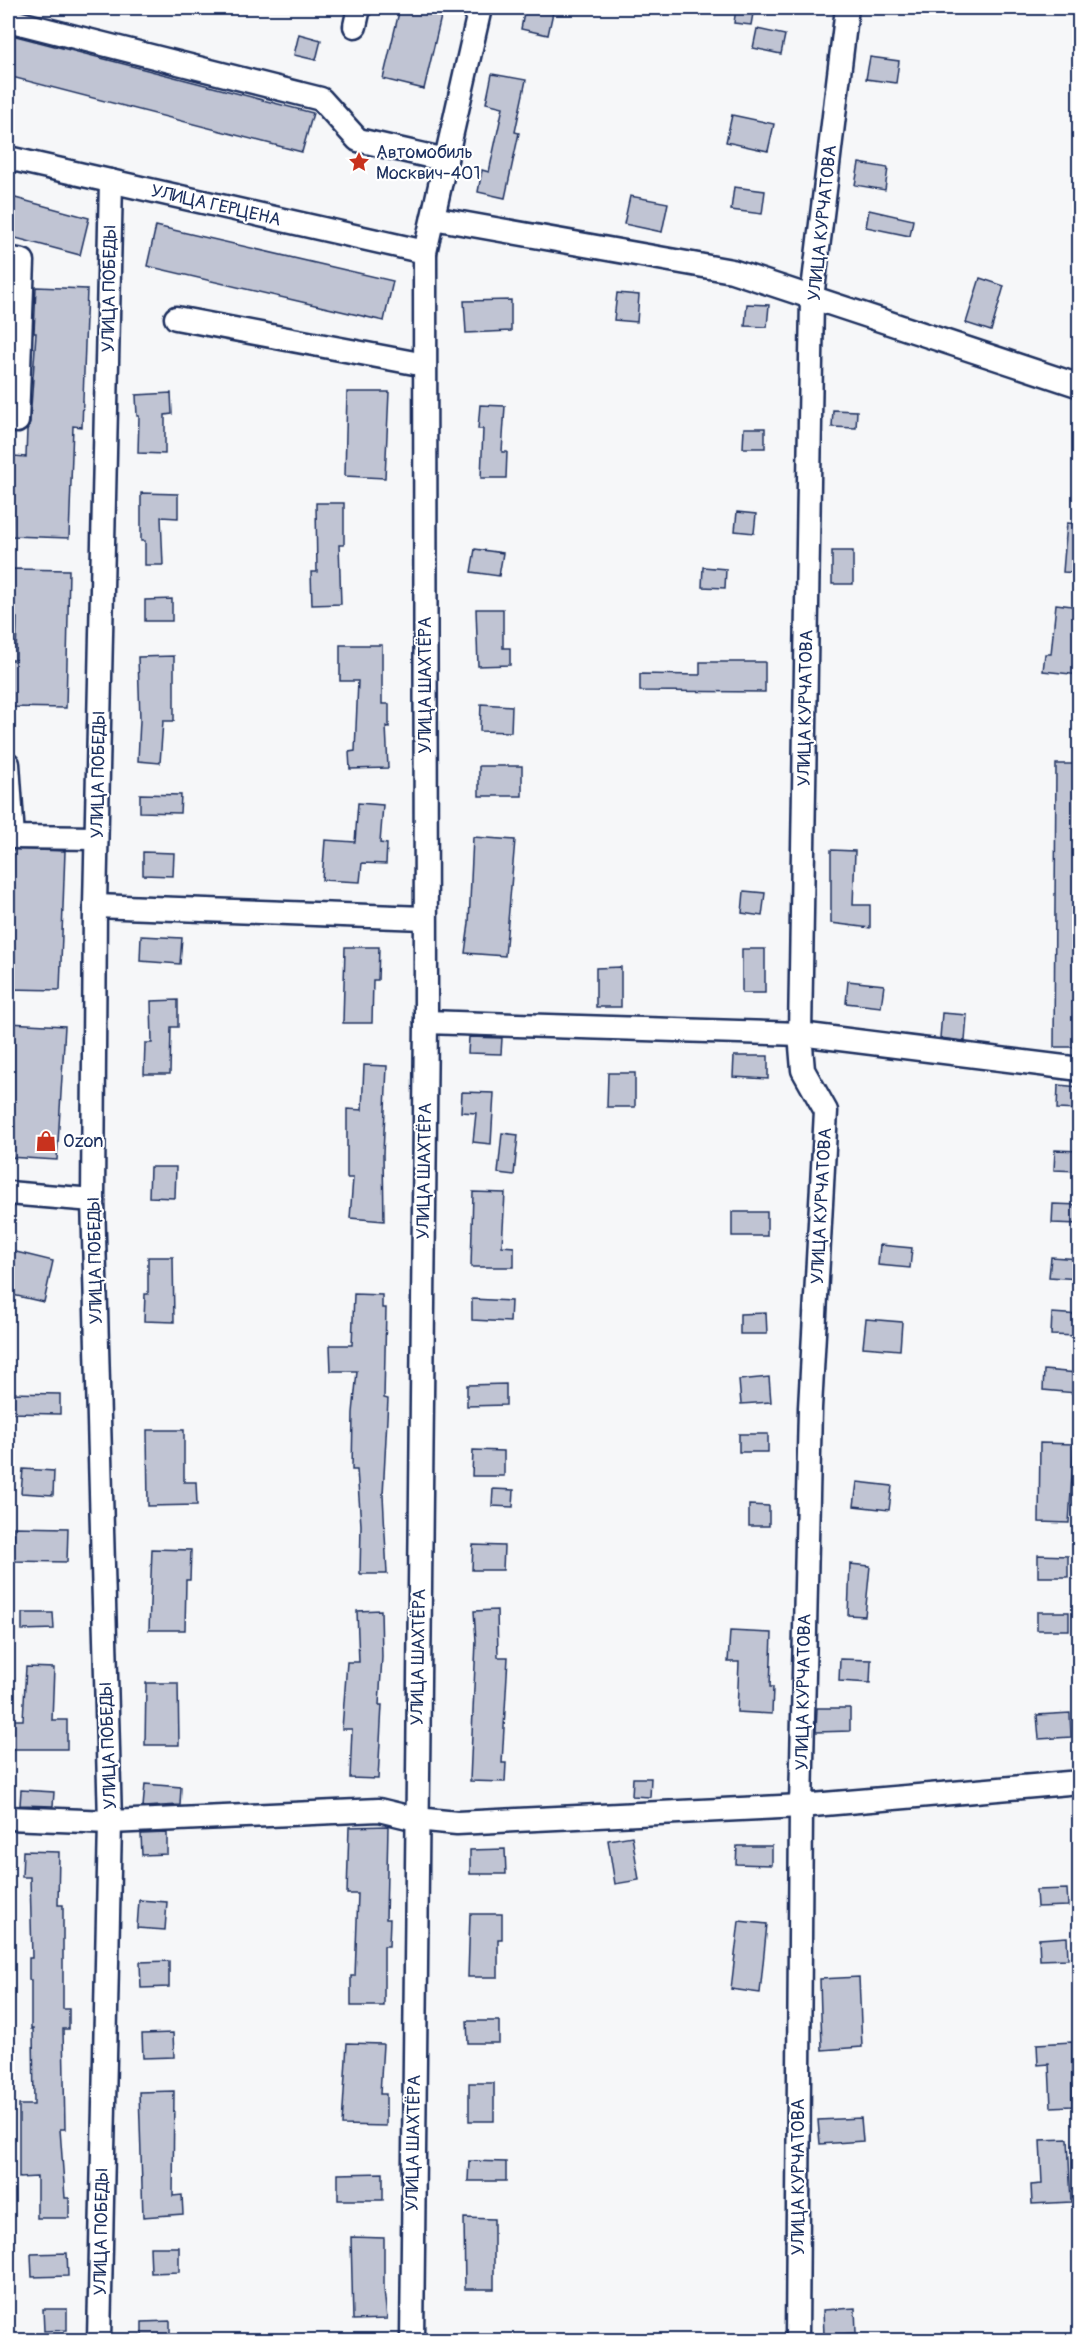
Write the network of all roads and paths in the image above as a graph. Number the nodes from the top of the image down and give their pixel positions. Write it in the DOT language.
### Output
graph roads {
  1 [pos="480,8"];
  2 [pos="847,8"];
  3 [pos="8,20"];
  4 [pos="8,158"];
  5 [pos="446,159"];
  6 [pos="111,181"];
  7 [pos="433,218"];
  8 [pos="425,252"];
  9 [pos="8,258"];
  10 [pos="812,298"];
  11 [pos="176,318"];
  12 [pos="425,365"];
  13 [pos="1080,386"];
  14 [pos="17,421"];
  15 [pos="8,764"];
  16 [pos="96,838"];
  17 [pos="94,906"];
  18 [pos="424,918"];
  19 [pos="426,1022"];
  20 [pos="800,1034"];
  21 [pos="1080,1069"];
  22 [pos="8,1192"];
  23 [pos="93,1200"];
  24 [pos="1080,1782"];
  25 [pos="801,1806"];
  26 [pos="8,1818"];
  27 [pos="416,1819"];
  28 [pos="110,1822"];
  29 [pos="99,2340"];
  30 [pos="412,2340"];
  31 [pos="797,2340"];
  1 -- 5 [label="street, УЛИЦА ШАХТЁРА"];
  2 -- 10 [label="street, УЛИЦА КУРЧАТОВА"];
  3 -- 5 [label="street"];
  4 -- 6 [label="street, УЛИЦА ГЕРЦЕНА"];
  5 -- 7 [label="street, УЛИЦА ШАХТЁРА"];
  6 -- 8 [label="street, УЛИЦА ГЕРЦЕНА"];
  6 -- 16 [label="street, УЛИЦА ПОБЕДЫ"];
  7 -- 8 [label="street, УЛИЦА ШАХТЁРА"];
  7 -- 10 [label="street"];
  8 -- 12 [label="street, УЛИЦА ШАХТЁРА"];
  9 -- 14 [label="street"];
  10 -- 13 [label="street"];
  10 -- 20 [label="street, УЛИЦА КУРЧАТОВА"];
  11 -- 12 [label="street"];
  12 -- 18 [label="street, УЛИЦА ШАХТЁРА"];
  15 -- 16 [label="street"];
  16 -- 17 [label="street, УЛИЦА ПОБЕДЫ"];
  17 -- 18 [label="street"];
  17 -- 23 [label="street, УЛИЦА ПОБЕДЫ"];
  18 -- 19 [label="street, УЛИЦА ШАХТЁРА"];
  19 -- 20 [label="street"];
  19 -- 27 [label="street, УЛИЦА ШАХТЁРА"];
  20 -- 21 [label="street"];
  20 -- 25 [label="street, УЛИЦА КУРЧАТОВА"];
  22 -- 23 [label="street"];
  23 -- 28 [label="street, УЛИЦА ПОБЕДЫ"];
  24 -- 25 [label="street"];
  25 -- 27 [label="street"];
  25 -- 31 [label="street, УЛИЦА КУРЧАТОВА"];
  26 -- 28 [label="street"];
  27 -- 28 [label="street"];
  27 -- 30 [label="street, УЛИЦА ШАХТЁРА"];
  28 -- 29 [label="street, УЛИЦА ПОБЕДЫ"];
}
